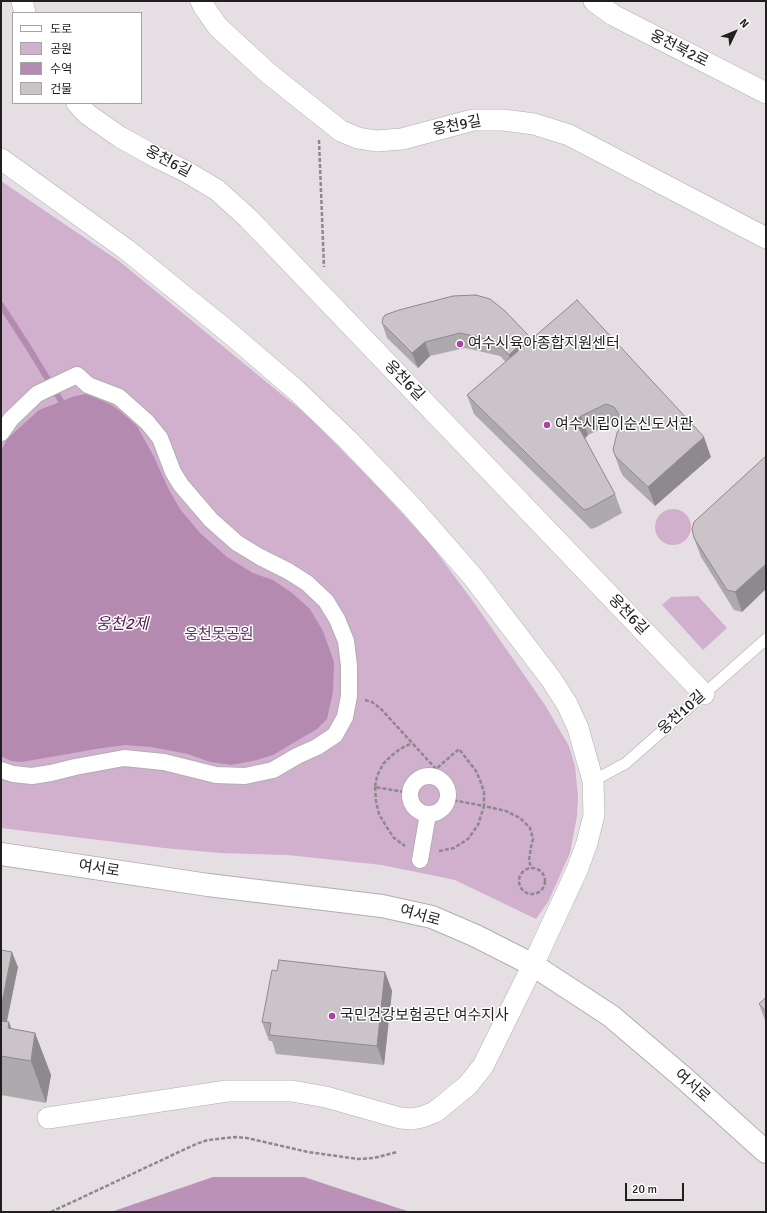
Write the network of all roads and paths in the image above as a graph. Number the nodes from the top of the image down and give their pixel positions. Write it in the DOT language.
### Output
graph roads {
  1 [pos="22,1"];
  2 [pos="201,1"];
  3 [pos="594,1"];
  4 [pos="25,12"];
  5 [pos="766,93"];
  6 [pos="78,104"];
  7 [pos="318,114"];
  8 [pos="1,159"];
  9 [pos="766,238"];
  10 [pos="324,268"];
  11 [pos="1,433"];
  12 [pos="766,639"];
  13 [pos="704,694"];
  14 [pos="348,704"];
  15 [pos="412,743"];
  16 [pos="1,770"];
  17 [pos="435,774"];
  18 [pos="593,781"];
  19 [pos="410,793"];
  20 [pos="428,814"];
  21 [pos="1,854"];
  22 [pos="420,860"];
  23 [pos="531,868"];
  24 [pos="533,965"];
  25 [pos="48,1118"];
  26 [pos="397,1152"];
  27 [pos="766,1152"];
  28 [pos="51,1212"];
  1 -- 4 [label="street"];
  2 -- 7 [label="street, 웅천9길"];
  3 -- 5 [label="street, 웅천북2로"];
  6 -- 13 [label="street, 웅천6길"];
  7 -- 9 [label="street, 웅천9길"];
  7 -- 10 [label="path"];
  8 -- 18 [label="street"];
  11 -- 14 [label="street"];
  12 -- 13 [label="lane, 웅천10길"];
  13 -- 18 [label="lane, 웅천10길"];
  14 -- 15 [label="path"];
  14 -- 16 [label="street"];
  15 -- 17 [label="path"];
  15 -- 19 [label="path"];
  17 -- 19 [label="street"];
  17 -- 20 [label="street"];
  17 -- 23 [label="path"];
  18 -- 24 [label="street"];
  19 -- 20 [label="street"];
  20 -- 22 [label="street"];
  21 -- 24 [label="street, 여서로"];
  23 -- 23 [label="path"];
  24 -- 25 [label="street"];
  24 -- 27 [label="street, 여서로"];
  26 -- 28 [label="path"];
}
